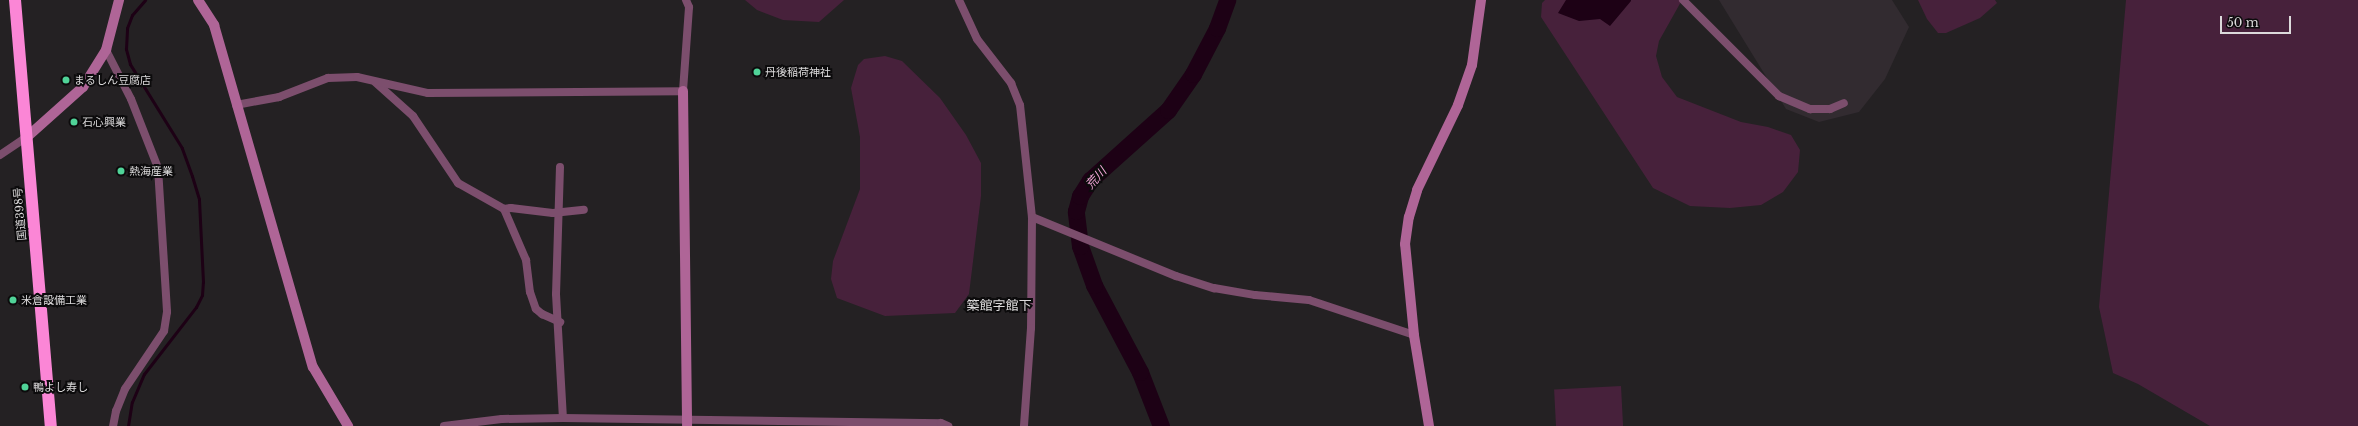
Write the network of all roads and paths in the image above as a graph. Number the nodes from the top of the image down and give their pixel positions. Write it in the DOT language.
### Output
graph roads {
  1 [pos="15,0"];
  2 [pos="119,0"];
  3 [pos="198,0"];
  4 [pos="686,0"];
  5 [pos="959,0"];
  6 [pos="1481,0"];
  7 [pos="1683,0"];
  8 [pos="106,50"];
  9 [pos="375,82"];
  10 [pos="683,91"];
  11 [pos="1844,103"];
  12 [pos="236,105"];
  13 [pos="27,137"];
  14 [pos="0,155"];
  15 [pos="560,167"];
  16 [pos="504,209"];
  17 [pos="584,210"];
  18 [pos="559,212"];
  19 [pos="1032,217"];
  20 [pos="560,322"];
  21 [pos="1414,335"];
  22 [pos="563,418"];
  23 [pos="687,422"];
  24 [pos="51,426"];
  25 [pos="113,426"];
  26 [pos="348,426"];
  27 [pos="444,426"];
  28 [pos="948,426"];
  29 [pos="1024,426"];
  30 [pos="1429,426"];
  1 -- 13 [label="highway, 国道398号"];
  2 -- 8 [label="street"];
  3 -- 12 [label="street"];
  4 -- 10 [label="street"];
  5 -- 19 [label="street"];
  6 -- 21 [label="street"];
  7 -- 11 [label="street"];
  8 -- 13 [label="street"];
  8 -- 25 [label="street"];
  9 -- 10 [label="street"];
  9 -- 12 [label="street"];
  9 -- 16 [label="street"];
  10 -- 23 [label="street"];
  12 -- 26 [label="street"];
  13 -- 14 [label="street"];
  13 -- 24 [label="highway, 国道398号"];
  15 -- 18 [label="street"];
  16 -- 18 [label="street"];
  16 -- 20 [label="street"];
  17 -- 18 [label="street"];
  18 -- 20 [label="street"];
  19 -- 21 [label="street"];
  19 -- 29 [label="street"];
  20 -- 22 [label="street"];
  21 -- 30 [label="street"];
  22 -- 23 [label="street"];
  22 -- 27 [label="street"];
  23 -- 28 [label="street"];
}
